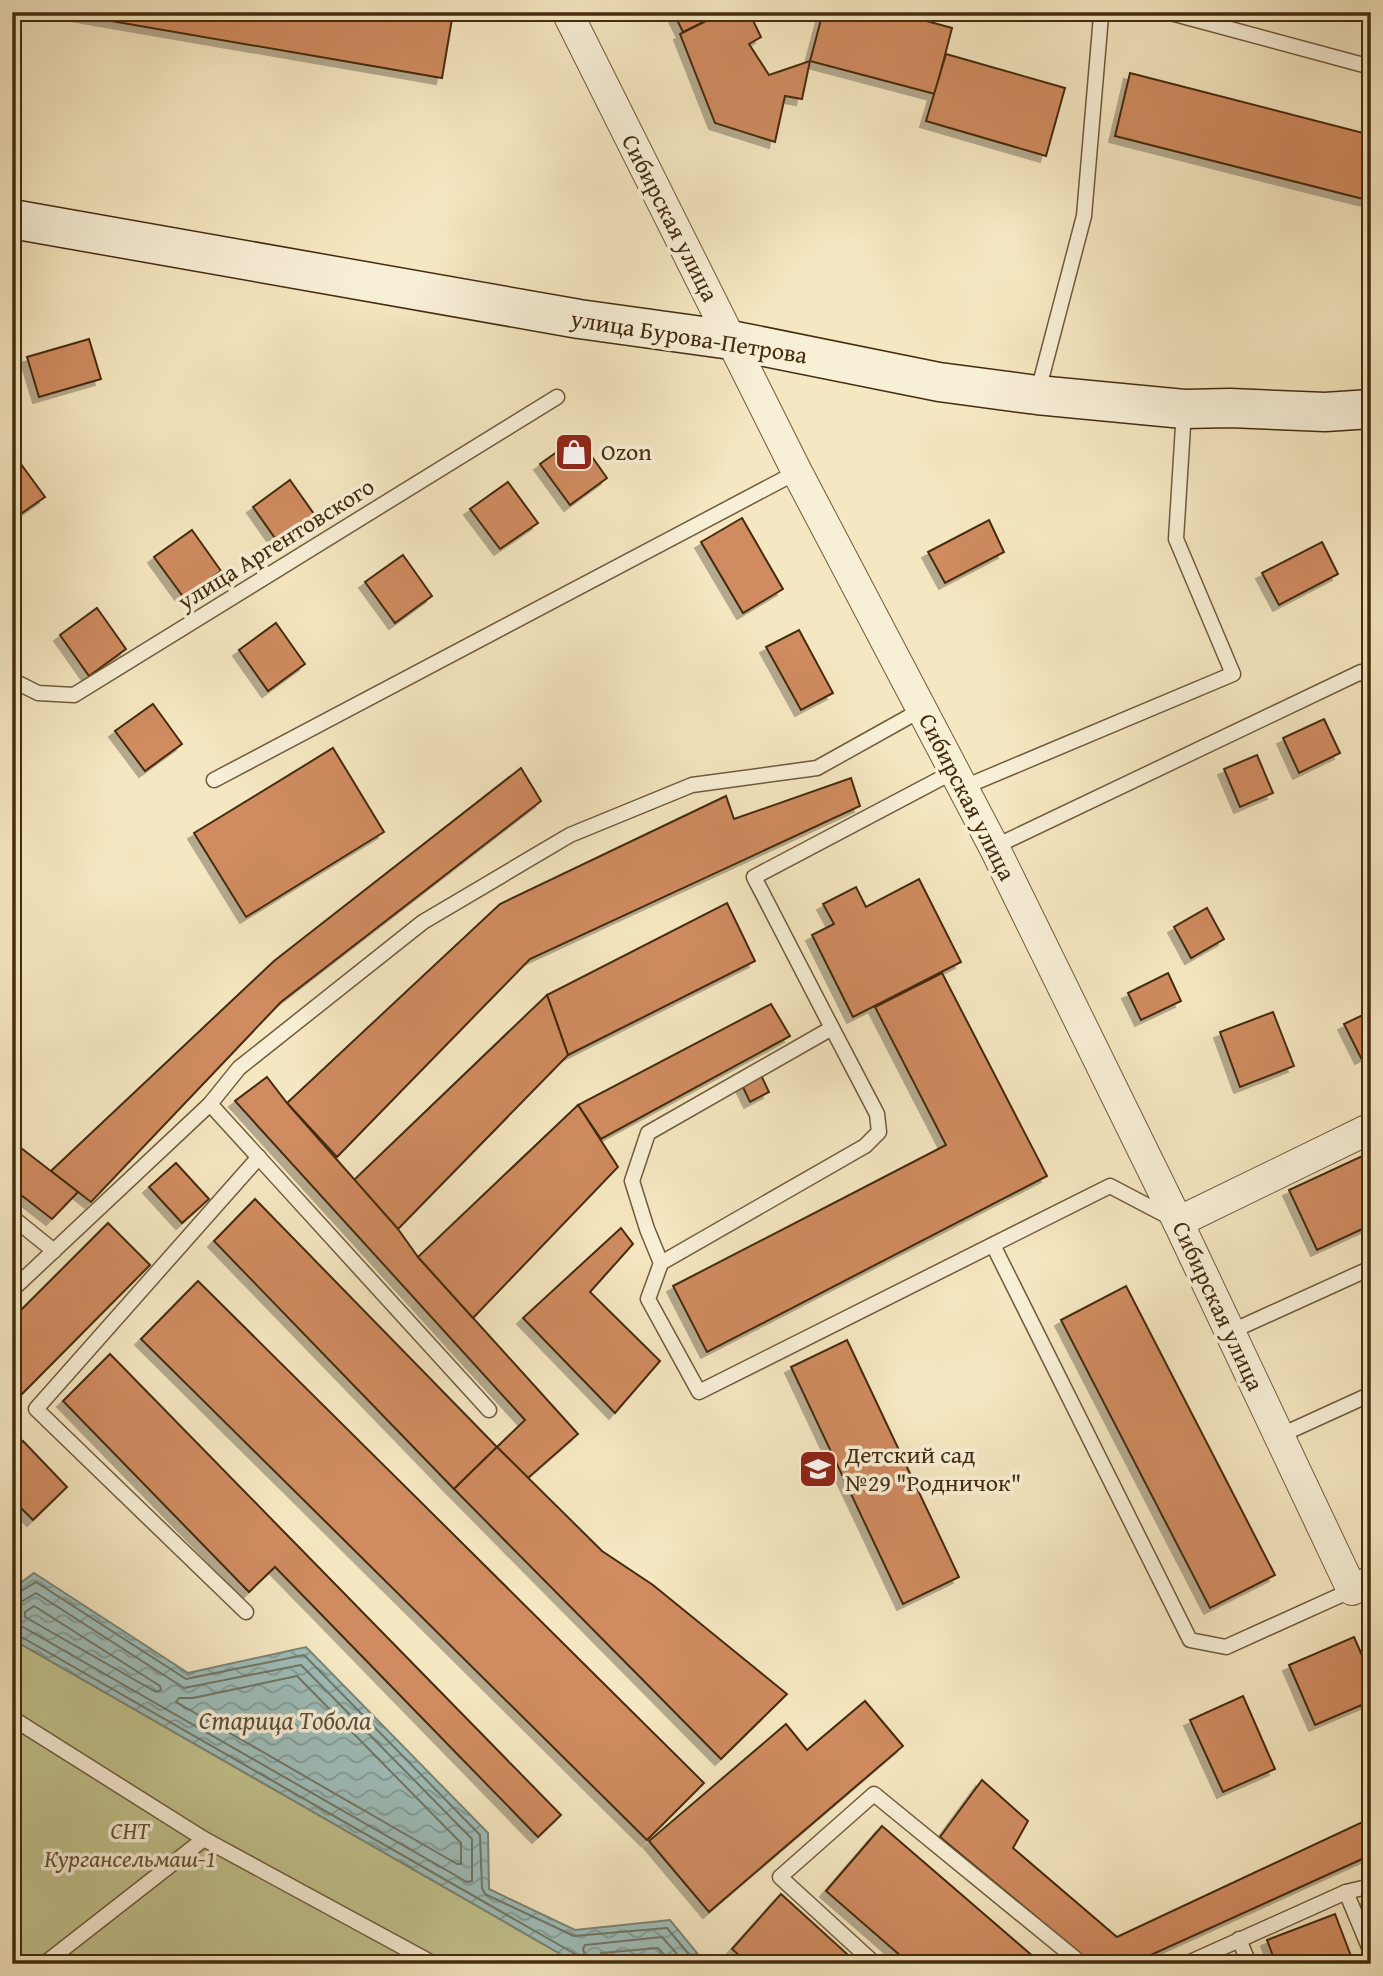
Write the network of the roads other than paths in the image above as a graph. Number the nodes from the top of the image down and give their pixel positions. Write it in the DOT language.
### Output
graph roads {
  1 [pos="567,12"];
  2 [pos="1086,12"];
  3 [pos="1167,12"];
  4 [pos="1102,14"];
  5 [pos="1371,67"];
  6 [pos="12,219"];
  7 [pos="731,340"];
  8 [pos="1037,395"];
  9 [pos="557,397"];
  10 [pos="1184,409"];
  11 [pos="1371,409"];
  12 [pos="797,472"];
  13 [pos="1371,679"];
  14 [pos="12,680"];
  15 [pos="921,710"];
  16 [pos="214,780"];
  17 [pos="958,780"];
  18 [pos="994,847"];
  19 [pos="832,1028"];
  20 [pos="210,1104"];
  21 [pos="1371,1129"];
  22 [pos="259,1157"];
  23 [pos="12,1217"];
  24 [pos="1178,1222"];
  25 [pos="993,1245"];
  26 [pos="54,1251"];
  27 [pos="661,1263"];
  28 [pos="1371,1268"];
  29 [pos="12,1290"];
  30 [pos="1230,1332"];
  31 [pos="1371,1394"];
  32 [pos="488,1409"];
  33 [pos="1279,1436"];
  34 [pos="1361,1585"];
  35 [pos="246,1612"];
  36 [pos="12,1718"];
  37 [pos="204,1839"];
  38 [pos="1371,1886"];
  39 [pos="1346,1892"];
  40 [pos="1239,1939"];
  41 [pos="1371,1952"];
  42 [pos="44,1964"];
  43 [pos="434,1964"];
  44 [pos="875,1964"];
  45 [pos="1082,1964"];
  46 [pos="1186,1964"];
  47 [pos="1249,1964"];
  1 -- 7 [label="street, Сибирская улица"];
  2 -- 4 [label="lane"];
  3 -- 5 [label="lane"];
  4 -- 8 [label="lane"];
  6 -- 7 [label="main road, улица Бурова-Петрова"];
  7 -- 8 [label="main road, улица Бурова-Петрова"];
  7 -- 12 [label="street, Сибирская улица"];
  8 -- 10 [label="main road, улица Бурова-Петрова"];
  9 -- 14 [label="lane, улица Аргентовского"];
  10 -- 11 [label="main road, улица Бурова-Петрова"];
  10 -- 17 [label="lane"];
  12 -- 15 [label="street, Сибирская улица"];
  12 -- 16 [label="lane"];
  13 -- 18 [label="lane"];
  15 -- 17 [label="street, Сибирская улица"];
  15 -- 20 [label="lane"];
  17 -- 18 [label="street, Сибирская улица"];
  17 -- 19 [label="lane"];
  18 -- 24 [label="street, Сибирская улица"];
  19 -- 27 [label="lane"];
  19 -- 27 [label="lane"];
  20 -- 22 [label="lane"];
  20 -- 26 [label="lane"];
  21 -- 24 [label="street"];
  22 -- 32 [label="lane"];
  22 -- 35 [label="lane"];
  23 -- 26 [label="lane"];
  24 -- 25 [label="lane"];
  24 -- 30 [label="street, Сибирская улица"];
  25 -- 27 [label="lane"];
  25 -- 34 [label="lane"];
  26 -- 29 [label="lane"];
  28 -- 30 [label="lane"];
  30 -- 33 [label="street, Сибирская улица"];
  31 -- 33 [label="lane"];
  33 -- 34 [label="street, Сибирская улица"];
  36 -- 37 [label="lane"];
  37 -- 42 [label="lane"];
  37 -- 43 [label="lane"];
  38 -- 39 [label="lane"];
  39 -- 40 [label="lane"];
  39 -- 41 [label="lane"];
  40 -- 46 [label="lane"];
  40 -- 47 [label="lane"];
  44 -- 45 [label="lane"];
}
